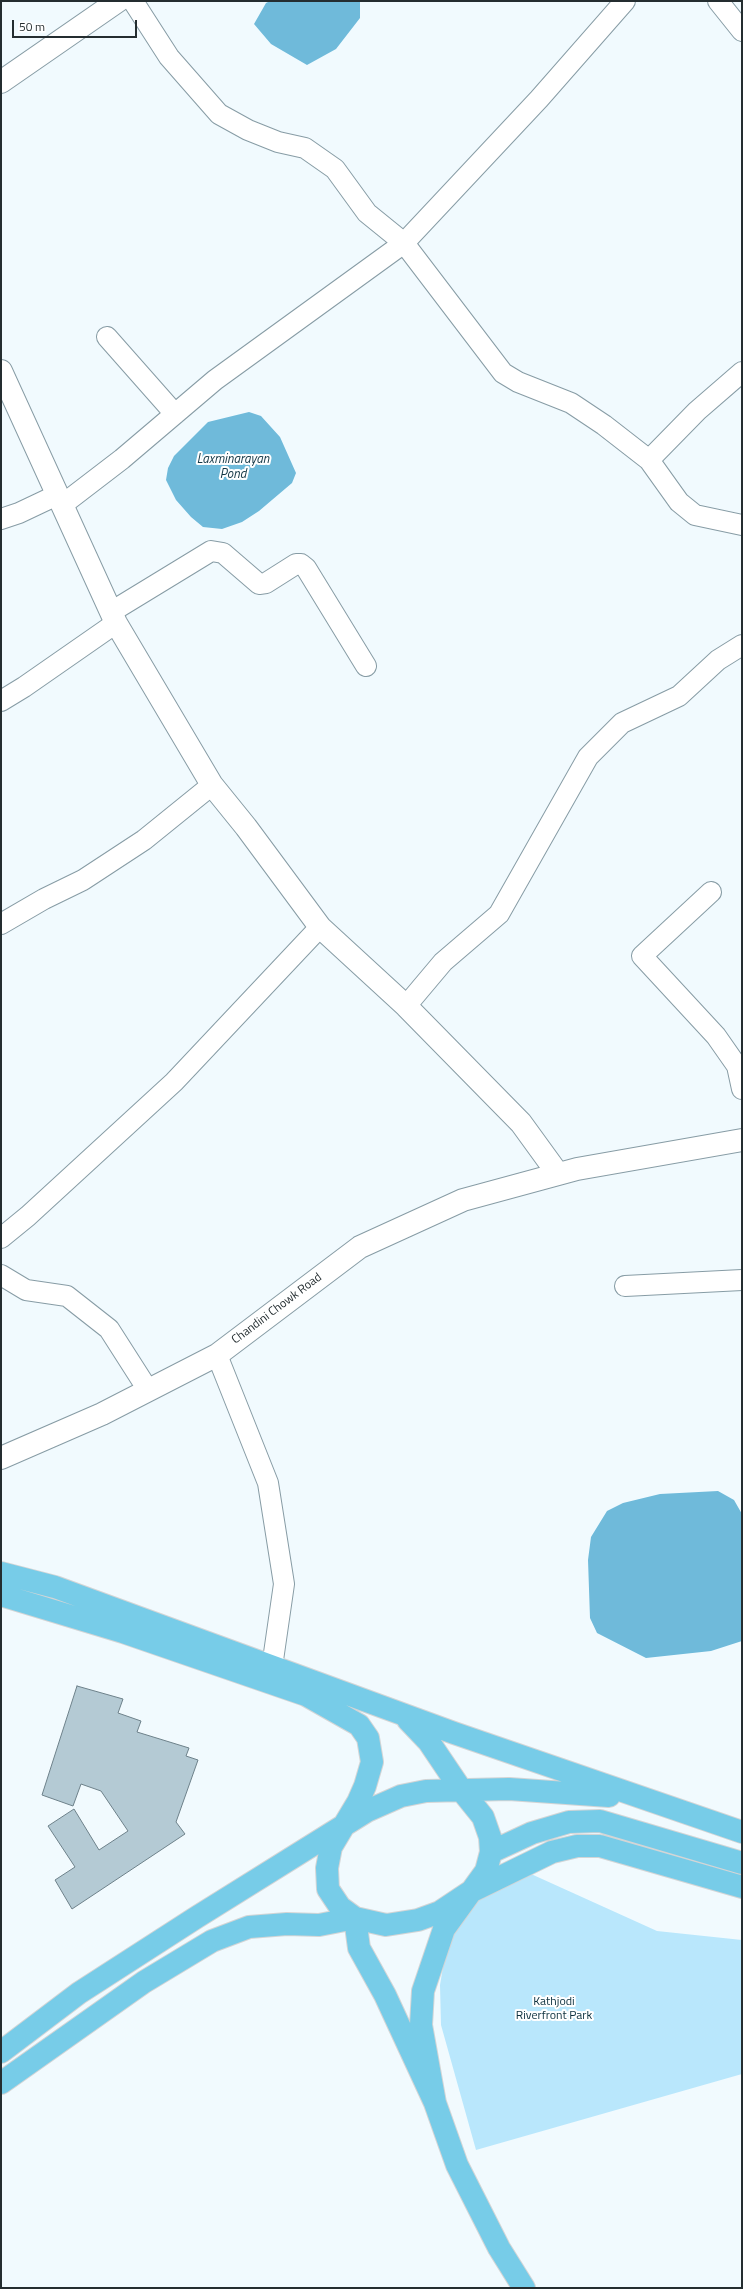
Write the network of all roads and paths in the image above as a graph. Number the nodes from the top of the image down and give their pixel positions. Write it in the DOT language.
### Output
graph roads {
  1 [pos="118,1"];
  2 [pos="132,1"];
  3 [pos="624,1"];
  4 [pos="718,1"];
  5 [pos="741,27"];
  6 [pos="1,82"];
  7 [pos="404,243"];
  8 [pos="107,337"];
  9 [pos="1,371"];
  10 [pos="742,372"];
  11 [pos="174,414"];
  12 [pos="649,460"];
  13 [pos="60,500"];
  14 [pos="1,519"];
  15 [pos="742,525"];
  16 [pos="113,618"];
  17 [pos="742,645"];
  18 [pos="366,666"];
  19 [pos="1,701"];
  20 [pos="212,785"];
  21 [pos="711,892"];
  22 [pos="1,924"];
  23 [pos="320,927"];
  24 [pos="406,1006"];
  25 [pos="742,1089"];
  26 [pos="742,1140"];
  27 [pos="558,1174"];
  28 [pos="1,1238"];
  29 [pos="1,1275"];
  30 [pos="742,1280"];
  31 [pos="625,1286"];
  32 [pos="217,1355"];
  33 [pos="148,1390"];
  34 [pos="1,1458"];
  35 [pos="1,1573"];
  36 [pos="1,1595"];
  37 [pos="272,1667"];
  38 [pos="403,1715"];
  39 [pos="462,1791"];
  40 [pos="646,1799"];
  41 [pos="344,1827"];
  42 [pos="742,1832"];
  43 [pos="491,1852"];
  44 [pos="742,1864"];
  45 [pos="742,1886"];
  46 [pos="470,1892"];
  47 [pos="355,1918"];
  48 [pos="1,2052"];
  49 [pos="1,2082"];
  50 [pos="435,2103"];
  51 [pos="524,2288"];
  1 -- 6 [label="main road"];
  2 -- 7 [label="street"];
  3 -- 7 [label="street"];
  4 -- 5 [label="street"];
  7 -- 11 [label="street"];
  7 -- 12 [label="street"];
  8 -- 11 [label="street"];
  9 -- 13 [label="main road"];
  10 -- 12 [label="street"];
  11 -- 13 [label="street"];
  12 -- 15 [label="street"];
  13 -- 14 [label="street"];
  13 -- 16 [label="main road"];
  16 -- 18 [label="street"];
  16 -- 19 [label="street"];
  16 -- 20 [label="main road"];
  17 -- 24 [label="street"];
  20 -- 22 [label="street"];
  20 -- 23 [label="main road"];
  21 -- 25 [label="street"];
  23 -- 24 [label="main road"];
  23 -- 28 [label="street"];
  24 -- 27 [label="main road"];
  26 -- 27 [label="main road, Chandini Chowk Road"];
  27 -- 32 [label="main road, Chandini Chowk Road"];
  29 -- 33 [label="street"];
  30 -- 31 [label="street"];
  32 -- 33 [label="main road, Chandini Chowk Road"];
  32 -- 37 [label="street"];
  33 -- 34 [label="main road, Chandini Chowk Road"];
  35 -- 37 [label="main road"];
  36 -- 41 [label="main road"];
  37 -- 38 [label="main road"];
  38 -- 39 [label="main road"];
  38 -- 40 [label="main road"];
  39 -- 40 [label="main road"];
  39 -- 41 [label="main road"];
  39 -- 43 [label="main road"];
  40 -- 42 [label="main road"];
  41 -- 47 [label="main road"];
  41 -- 48 [label="main road"];
  43 -- 44 [label="main road"];
  43 -- 46 [label="main road"];
  45 -- 46 [label="main road"];
  46 -- 47 [label="main road"];
  46 -- 50 [label="main road"];
  47 -- 49 [label="main road"];
  47 -- 50 [label="main road"];
  50 -- 51 [label="main road"];
}
